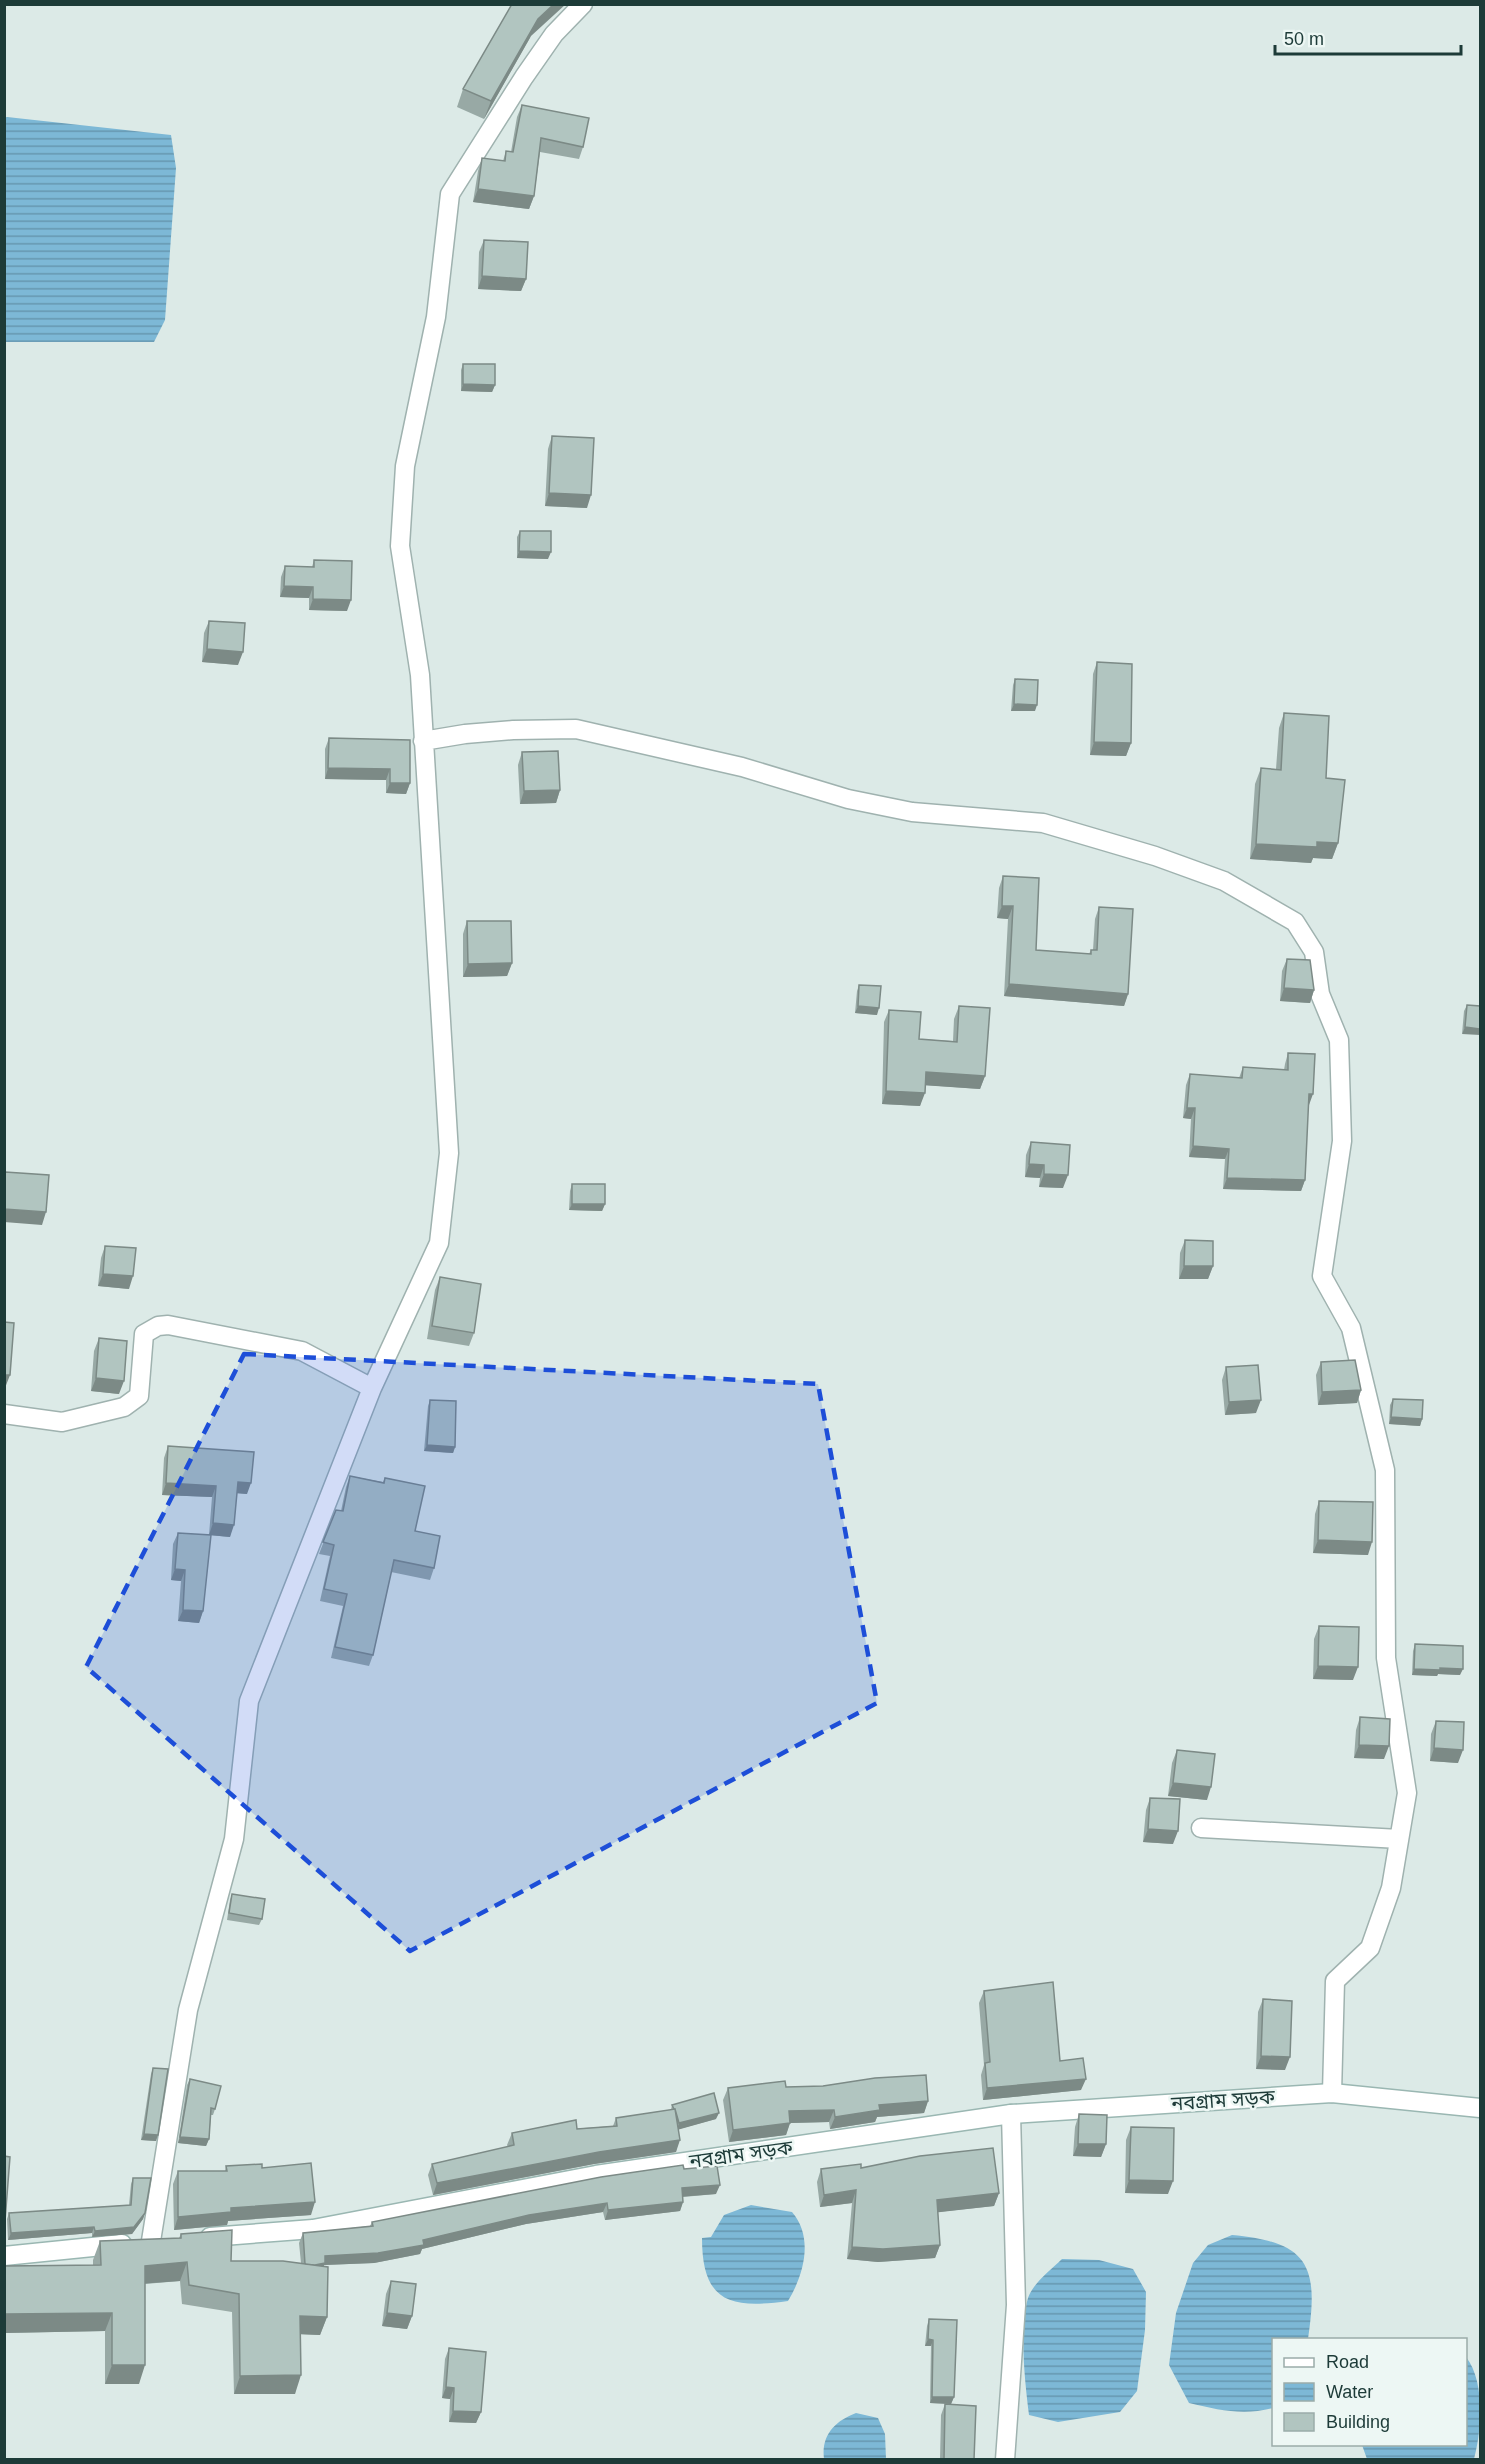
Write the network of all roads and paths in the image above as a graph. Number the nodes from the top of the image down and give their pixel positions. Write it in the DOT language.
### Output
graph roads {
  1 [pos="582,4"];
  2 [pos="423,741"];
  3 [pos="372,1388"];
  4 [pos="4,1414"];
  5 [pos="1201,1828"];
  6 [pos="1399,1839"];
  7 [pos="1332,2093"];
  8 [pos="1480,2108"];
  9 [pos="1011,2114"];
  10 [pos="197,2238"];
  11 [pos="174,2239"];
  12 [pos="151,2241"];
  13 [pos="4,2256"];
  14 [pos="1005,2460"];
  1 -- 2 [label="street"];
  2 -- 3 [label="street"];
  2 -- 6 [label="street"];
  3 -- 4 [label="street"];
  3 -- 12 [label="street"];
  5 -- 6 [label="street"];
  6 -- 7 [label="street"];
  7 -- 8 [label="street, নবগ্রাম সড়ক"];
  7 -- 9 [label="street, নবগ্রাম সড়ক"];
  9 -- 10 [label="street, নবগ্রাম সড়ক"];
  9 -- 14 [label="street"];
  11 -- 12 [label="street"];
  12 -- 13 [label="street"];
}
